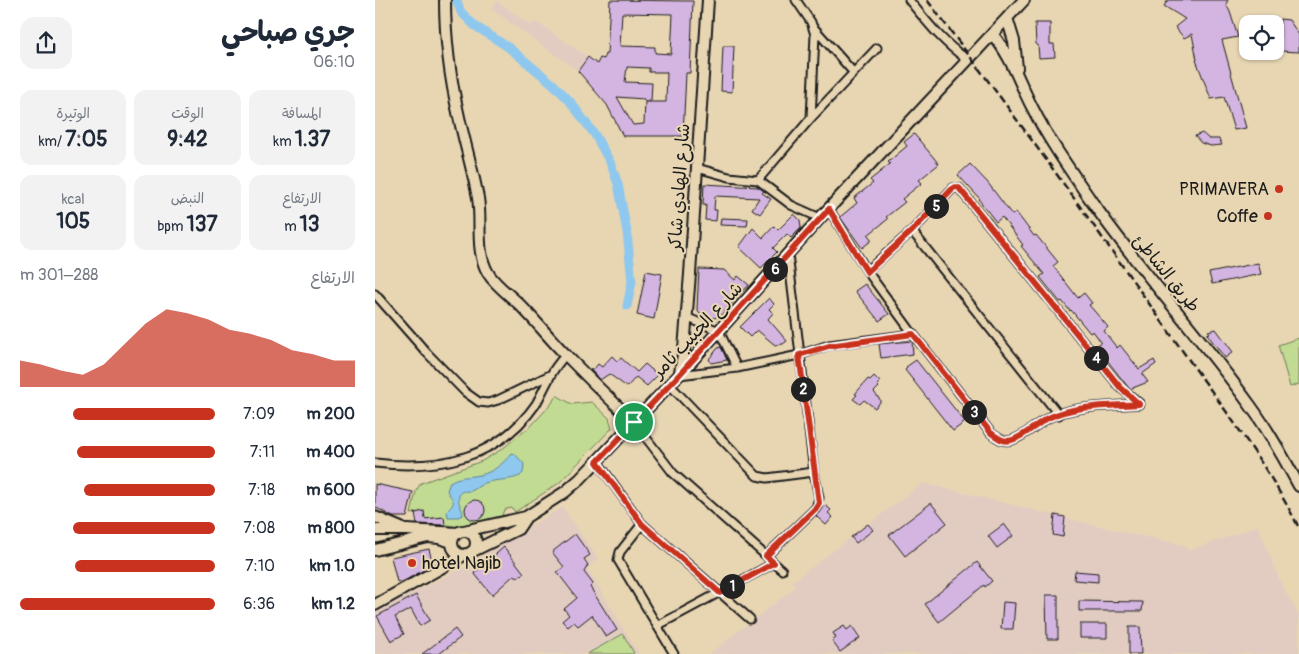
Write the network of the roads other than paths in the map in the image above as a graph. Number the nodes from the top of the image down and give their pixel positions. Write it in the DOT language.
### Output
graph roads {
  1 [pos="445,0"];
  2 [pos="708,0"];
  3 [pos="796,0"];
  4 [pos="909,0"];
  5 [pos="1024,0"];
  6 [pos="1007,18"];
  7 [pos="814,28"];
  8 [pos="992,34"];
  9 [pos="877,48"];
  10 [pos="967,59"];
  11 [pos="853,73"];
  12 [pos="1017,74"];
  13 [pos="811,118"];
  14 [pos="697,168"];
  15 [pos="759,180"];
  16 [pos="829,209"];
  17 [pos="820,218"];
  18 [pos="912,231"];
  19 [pos="788,254"];
  20 [pos="867,272"];
  21 [pos="375,294"];
  22 [pos="686,317"];
  23 [pos="719,331"];
  24 [pos="913,334"];
  25 [pos="565,355"];
  26 [pos="799,355"];
  27 [pos="737,368"];
  28 [pos="551,375"];
  29 [pos="679,375"];
  30 [pos="669,384"];
  31 [pos="1059,415"];
  32 [pos="634,422"];
  33 [pos="597,462"];
  34 [pos="375,463"];
  35 [pos="814,472"];
  36 [pos="1299,486"];
  37 [pos="375,517"];
  38 [pos="526,517"];
  39 [pos="642,524"];
  40 [pos="375,530"];
  41 [pos="407,530"];
  42 [pos="457,538"];
  43 [pos="375,550"];
  44 [pos="468,553"];
  45 [pos="766,556"];
  46 [pos="774,563"];
  47 [pos="783,570"];
  48 [pos="439,571"];
  49 [pos="720,593"];
  50 [pos="375,605"];
  51 [pos="749,619"];
  52 [pos="657,626"];
  53 [pos="674,654"];
  1 -- 25 [label="street"];
  2 -- 14 [label="street, شارع الهادي شاكر"];
  3 -- 7 [label="street"];
  4 -- 10 [label="street"];
  5 -- 6 [label="street, شارع الحبيب ثامر"];
  6 -- 8 [label="street, شارع الحبيب ثامر"];
  6 -- 12 [label="street, طريق الشاطئ"];
  7 -- 11 [label="street"];
  7 -- 13 [label="street"];
  8 -- 10 [label="street, شارع الحبيب ثامر"];
  8 -- 12 [label="street, طريق الشاطئ"];
  9 -- 11 [label="street"];
  10 -- 16 [label="street, شارع الحبيب ثامر"];
  11 -- 13 [label="street"];
  12 -- 36 [label="street, طريق الشاطئ"];
  13 -- 15 [label="street"];
  14 -- 15 [label="street"];
  14 -- 22 [label="street, شارع الهادي شاكر"];
  15 -- 17 [label="street"];
  16 -- 17 [label="street, شارع الحبيب ثامر"];
  16 -- 20 [label="street"];
  17 -- 19 [label="street, شارع الحبيب ثامر"];
  18 -- 20 [label="street"];
  18 -- 31 [label="street"];
  18 -- 31 [label="street"];
  19 -- 23 [label="street, شارع الحبيب ثامر"];
  19 -- 26 [label="street"];
  20 -- 24 [label="street"];
  21 -- 28 [label="street"];
  22 -- 23 [label="street"];
  22 -- 29 [label="street, شارع الهادي شاكر"];
  23 -- 27 [label="street"];
  23 -- 29 [label="street, شارع الحبيب ثامر"];
  24 -- 26 [label="street"];
  24 -- 31 [label="street"];
  25 -- 28 [label="street"];
  25 -- 32 [label="street"];
  26 -- 27 [label="street"];
  26 -- 35 [label="street"];
  27 -- 29 [label="street"];
  28 -- 34 [label="street"];
  29 -- 30 [label="street, شارع الحبيب ثامر"];
  30 -- 32 [label="street, شارع الحبيب ثامر"];
  30 -- 35 [label="street"];
  32 -- 33 [label="street, شارع الحبيب ثامر"];
  32 -- 45 [label="street"];
  33 -- 38 [label="street, شارع الحبيب ثامر"];
  33 -- 39 [label="street"];
  35 -- 45 [label="street"];
  37 -- 41 [label="street"];
  38 -- 42 [label="street"];
  38 -- 44 [label="street"];
  39 -- 49 [label="street"];
  39 -- 52 [label="street"];
  40 -- 41 [label="street"];
  41 -- 42 [label="street"];
  42 -- 43 [label="street"];
  42 -- 44 [label="street"];
  42 -- 44 [label="street"];
  42 -- 48 [label="street"];
  44 -- 48 [label="street"];
  45 -- 46 [label="street"];
  46 -- 47 [label="street"];
  46 -- 49 [label="street"];
  48 -- 50 [label="street"];
  49 -- 51 [label="street"];
  49 -- 52 [label="street"];
  52 -- 53 [label="street"];
}
